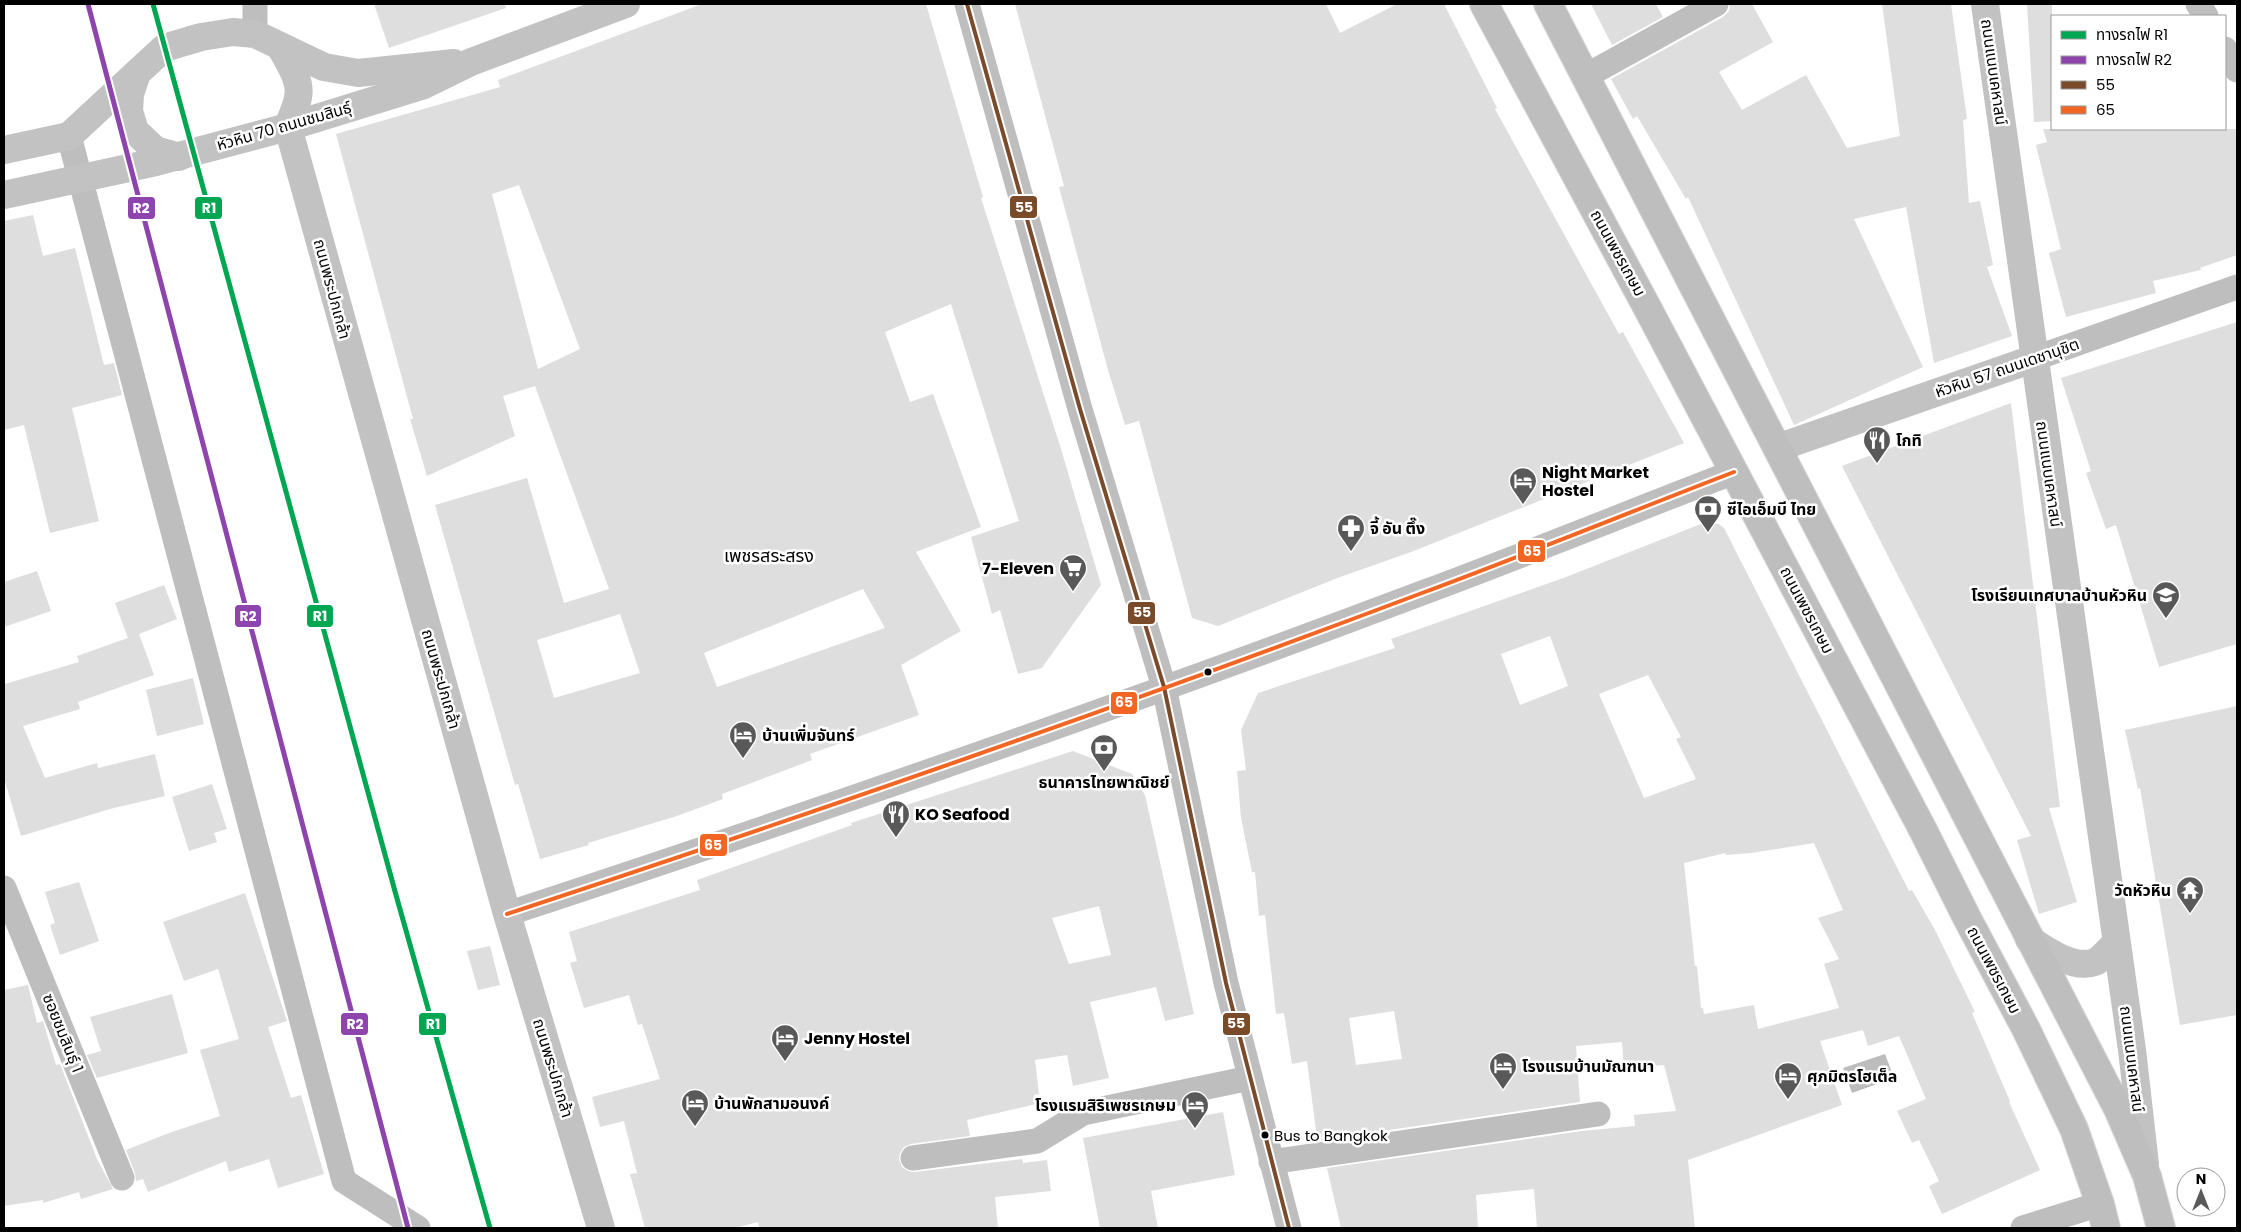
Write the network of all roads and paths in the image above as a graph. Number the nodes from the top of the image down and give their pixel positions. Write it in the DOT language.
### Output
graph roads {
  1 [pos="255,4"];
  2 [pos="626,4"];
  3 [pos="966,4"];
  4 [pos="1484,4"];
  5 [pos="1548,4"];
  6 [pos="1716,4"];
  7 [pos="1985,4"];
  8 [pos="2198,4"];
  9 [pos="2205,15"];
  10 [pos="255,34"];
  11 [pos="280,46"];
  12 [pos="2226,51"];
  13 [pos="471,62"];
  14 [pos="2237,70"];
  15 [pos="137,73"];
  16 [pos="1586,76"];
  17 [pos="288,127"];
  18 [pos="69,136"];
  19 [pos="4,150"];
  20 [pos="179,157"];
  21 [pos="80,178"];
  22 [pos="4,195"];
  23 [pos="2237,287"];
  24 [pos="2033,358"];
  25 [pos="1777,448"];
  26 [pos="1734,472"];
  27 [pos="1164,687"];
  28 [pos="4,888"];
  29 [pos="506,914"];
  30 [pos="2029,939"];
  31 [pos="2116,943"];
  32 [pos="1250,1078"];
  33 [pos="1598,1114"];
  34 [pos="913,1158"];
  35 [pos="1271,1162"];
  36 [pos="2147,1176"];
  37 [pos="122,1178"];
  38 [pos="2103,1216"];
  39 [pos="418,1228"];
  40 [pos="601,1228"];
  41 [pos="1289,1228"];
  42 [pos="2023,1228"];
  43 [pos="2161,1228"];
  1 -- 10 [label="street"];
  2 -- 13 [label="street, หัวหิน 70 ถนนชมสินธุ์"];
  3 -- 27 [label="street"];
  4 -- 26 [label="main road, ถนนเพชรเกษม"];
  5 -- 16 [label="main road"];
  6 -- 16 [label="street"];
  7 -- 24 [label="street, ถนนแนบเคหาสน์"];
  8 -- 9 [label="street"];
  10 -- 11 [label="street, หัวหิน 70 ถนนชมสินธุ์"];
  10 -- 15 [label="street, หัวหิน 70 ถนนชมสินธุ์"];
  11 -- 13 [label="street, หัวหิน 70 ถนนชมสินธุ์"];
  11 -- 17 [label="street"];
  12 -- 14 [label="street"];
  13 -- 17 [label="street, หัวหิน 70 ถนนชมสินธุ์"];
  15 -- 18 [label="street, หัวหิน 70 ถนนชมสินธุ์"];
  15 -- 20 [label="street"];
  16 -- 25 [label="main road"];
  17 -- 20 [label="street, หัวหิน 70 ถนนชมสินธุ์"];
  17 -- 29 [label="street, ถนนพระปกเกล้า"];
  18 -- 19 [label="street"];
  18 -- 21 [label="street"];
  20 -- 21 [label="street, หัวหิน 70 ถนนชมสินธุ์"];
  21 -- 22 [label="street, หัวหิน 70 ถนนชมสินธุ์"];
  21 -- 39 [label="street"];
  23 -- 24 [label="street, หัวหิน 57 ถนนเดชานุชิต"];
  24 -- 25 [label="street, หัวหิน 57 ถนนเดชานุชิต"];
  24 -- 31 [label="street, ถนนแนบเคหาสน์"];
  25 -- 30 [label="main road"];
  26 -- 27 [label="street"];
  26 -- 38 [label="main road, ถนนเพชรเกษม"];
  27 -- 29 [label="street"];
  27 -- 32 [label="street"];
  28 -- 37 [label="street, ซอยชมสินธุ์ 1"];
  29 -- 40 [label="street, ถนนพระปกเกล้า"];
  30 -- 31 [label="street"];
  30 -- 36 [label="main road"];
  31 -- 36 [label="street, ถนนแนบเคหาสน์"];
  32 -- 34 [label="street"];
  32 -- 35 [label="street"];
  33 -- 35 [label="street"];
  35 -- 41 [label="street"];
  36 -- 43 [label="main road"];
  38 -- 42 [label="street"];
}
